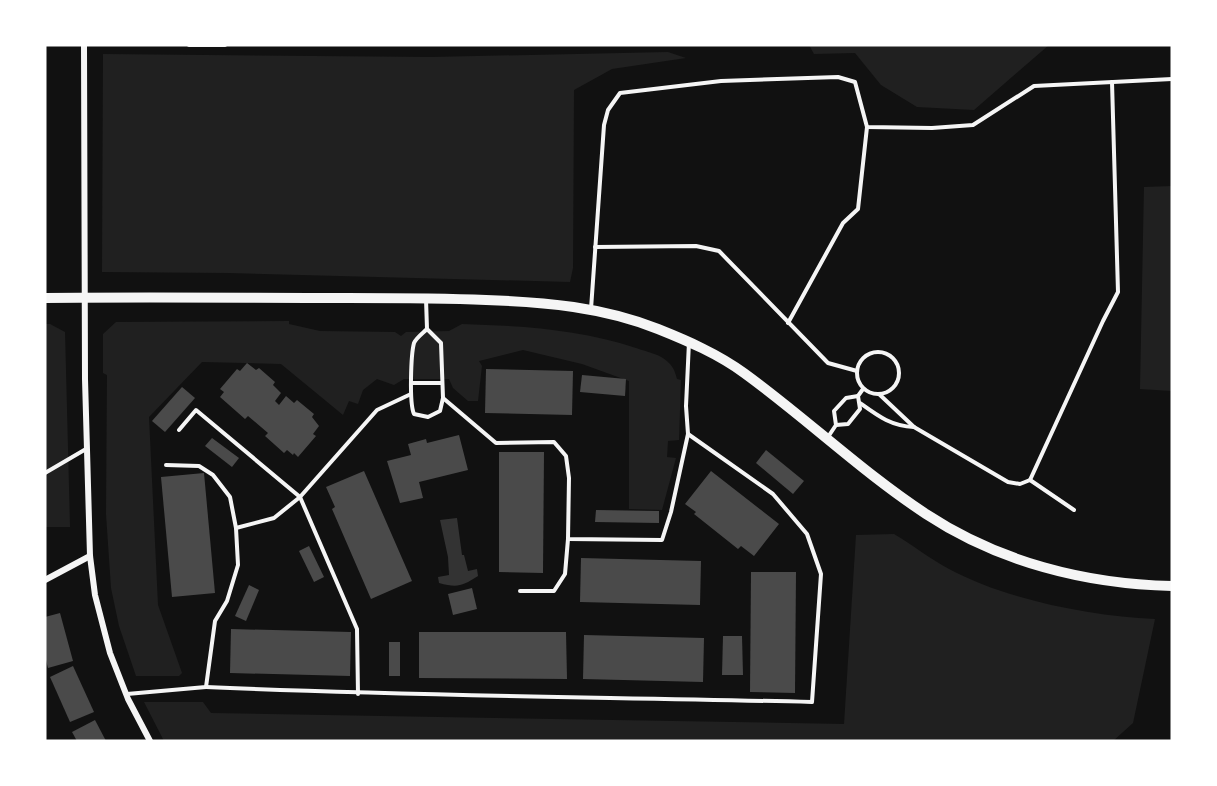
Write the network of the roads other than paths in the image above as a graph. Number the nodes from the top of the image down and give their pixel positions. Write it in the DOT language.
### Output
graph roads {
  1 [pos="84,45"];
  2 [pos="189,45"];
  3 [pos="214,45"];
  4 [pos="225,45"];
  5 [pos="1172,79"];
  6 [pos="1112,82"];
  7 [pos="867,127"];
  8 [pos="595,247"];
  9 [pos="45,298"];
  10 [pos="84,298"];
  11 [pos="426,298"];
  12 [pos="591,310"];
  13 [pos="788,323"];
  14 [pos="427,329"];
  15 [pos="689,342"];
  16 [pos="857,371"];
  17 [pos="412,383"];
  18 [pos="442,383"];
  19 [pos="863,388"];
  20 [pos="411,394"];
  21 [pos="879,394"];
  22 [pos="858,396"];
  23 [pos="443,398"];
  24 [pos="860,403"];
  25 [pos="836,425"];
  26 [pos="914,427"];
  27 [pos="179,430"];
  28 [pos="688,434"];
  29 [pos="827,438"];
  30 [pos="87,449"];
  31 [pos="166,465"];
  32 [pos="45,473"];
  33 [pos="1030,480"];
  34 [pos="300,497"];
  35 [pos="1074,510"];
  36 [pos="236,528"];
  37 [pos="568,539"];
  38 [pos="90,555"];
  39 [pos="45,580"];
  40 [pos="1172,586"];
  41 [pos="520,591"];
  42 [pos="206,687"];
  43 [pos="127,694"];
  44 [pos="358,694"];
  45 [pos="150,741"];
  1 -- 10 [label="street"];
  2 -- 3 [label="lane"];
  3 -- 4 [label="lane"];
  5 -- 6 [label="lane"];
  6 -- 7 [label="lane"];
  6 -- 33 [label="lane"];
  7 -- 8 [label="lane"];
  7 -- 13 [label="lane"];
  8 -- 12 [label="lane"];
  8 -- 13 [label="lane"];
  9 -- 10 [label="main road"];
  10 -- 11 [label="main road"];
  10 -- 30 [label="street"];
  11 -- 12 [label="main road"];
  11 -- 14 [label="lane"];
  12 -- 15 [label="main road"];
  13 -- 16 [label="lane"];
  14 -- 17 [label="lane"];
  14 -- 18 [label="lane"];
  15 -- 28 [label="lane"];
  15 -- 29 [label="main road"];
  16 -- 19 [label="lane"];
  16 -- 21 [label="lane"];
  17 -- 18 [label="lane"];
  17 -- 20 [label="lane"];
  18 -- 23 [label="lane"];
  19 -- 21 [label="lane"];
  19 -- 22 [label="lane"];
  20 -- 23 [label="lane"];
  20 -- 34 [label="lane"];
  21 -- 26 [label="lane"];
  22 -- 24 [label="lane"];
  22 -- 25 [label="lane"];
  23 -- 37 [label="lane"];
  24 -- 25 [label="lane"];
  24 -- 26 [label="lane"];
  25 -- 29 [label="lane"];
  26 -- 33 [label="lane"];
  27 -- 34 [label="lane"];
  28 -- 37 [label="lane"];
  28 -- 44 [label="lane"];
  29 -- 40 [label="main road"];
  30 -- 32 [label="lane"];
  30 -- 38 [label="street"];
  31 -- 36 [label="lane"];
  33 -- 35 [label="lane"];
  34 -- 36 [label="lane"];
  34 -- 44 [label="lane"];
  36 -- 42 [label="lane"];
  37 -- 41 [label="lane"];
  38 -- 39 [label="street"];
  38 -- 43 [label="street"];
  42 -- 43 [label="lane"];
  42 -- 44 [label="lane"];
  43 -- 45 [label="street"];
}
